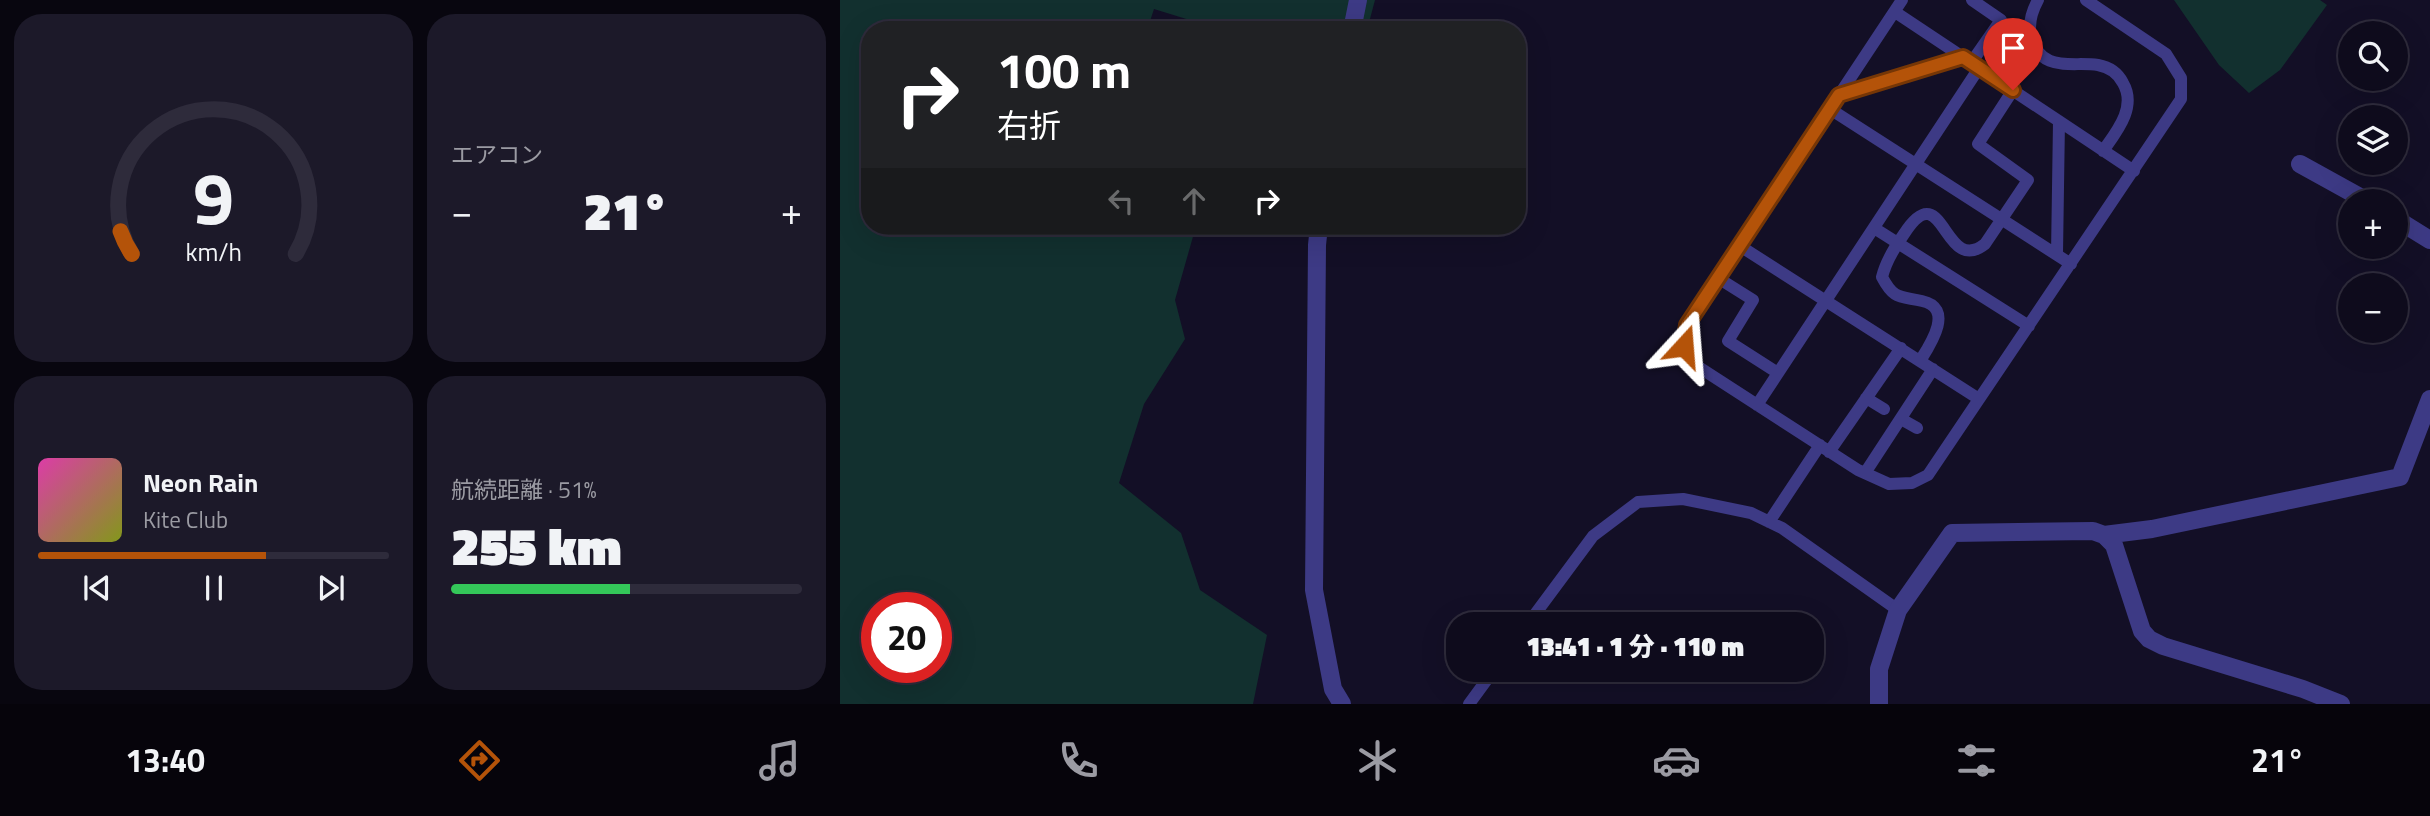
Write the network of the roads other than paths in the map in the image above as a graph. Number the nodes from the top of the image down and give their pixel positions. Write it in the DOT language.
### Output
graph roads {
  1 [pos="1358,0"];
  2 [pos="1902,0"];
  3 [pos="1972,0"];
  4 [pos="2038,0"];
  5 [pos="2086,0"];
  6 [pos="1895,12"];
  7 [pos="1354,21"];
  8 [pos="1971,62"];
  9 [pos="2013,90"];
  10 [pos="1839,95"];
  11 [pos="1830,109"];
  12 [pos="2059,121"];
  13 [pos="2103,150"];
  14 [pos="1916,163"];
  15 [pos="2300,164"];
  16 [pos="2134,171"];
  17 [pos="2345,189"];
  18 [pos="2002,219"];
  19 [pos="2408,226"];
  20 [pos="1874,228"];
  21 [pos="1318,235"];
  22 [pos="2430,240"];
  23 [pos="1897,243"];
  24 [pos="1740,246"];
  25 [pos="2057,254"];
  26 [pos="2071,264"];
  27 [pos="1718,278"];
  28 [pos="1825,300"];
  29 [pos="2029,326"];
  30 [pos="1900,348"];
  31 [pos="1920,361"];
  32 [pos="1933,369"];
  33 [pos="1777,373"];
  34 [pos="1866,398"];
  35 [pos="1979,399"];
  36 [pos="2430,399"];
  37 [pos="1757,405"];
  38 [pos="1884,410"];
  39 [pos="1900,419"];
  40 [pos="1917,428"];
  41 [pos="1825,449"];
  42 [pos="1865,473"];
  43 [pos="1769,522"];
  44 [pos="2104,535"];
  45 [pos="1898,610"];
  46 [pos="1537,612"];
  47 [pos="1485,682"];
  48 [pos="1342,704"];
  49 [pos="1469,704"];
  50 [pos="1879,704"];
  51 [pos="2341,704"];
  1 -- 7 [label="street"];
  2 -- 6 [label="lane"];
  3 -- 8 [label="lane"];
  4 -- 13 [label="lane"];
  5 -- 16 [label="lane"];
  6 -- 8 [label="lane"];
  6 -- 10 [label="lane"];
  8 -- 9 [label="lane"];
  8 -- 10 [label="lane"];
  8 -- 14 [label="lane"];
  9 -- 12 [label="lane"];
  9 -- 18 [label="lane"];
  10 -- 11 [label="lane"];
  11 -- 14 [label="lane"];
  11 -- 24 [label="lane"];
  12 -- 13 [label="lane"];
  12 -- 25 [label="lane"];
  13 -- 16 [label="lane"];
  14 -- 18 [label="lane"];
  14 -- 20 [label="lane"];
  15 -- 17 [label="street"];
  16 -- 26 [label="lane"];
  18 -- 23 [label="lane"];
  18 -- 25 [label="lane"];
  19 -- 22 [label="street"];
  20 -- 23 [label="lane"];
  20 -- 28 [label="lane"];
  21 -- 48 [label="street"];
  23 -- 29 [label="lane"];
  23 -- 31 [label="lane"];
  24 -- 27 [label="lane"];
  24 -- 28 [label="lane"];
  25 -- 26 [label="lane"];
  26 -- 29 [label="lane"];
  27 -- 33 [label="lane"];
  27 -- 37 [label="lane"];
  28 -- 30 [label="lane"];
  28 -- 33 [label="lane"];
  29 -- 35 [label="lane"];
  30 -- 31 [label="lane"];
  30 -- 34 [label="lane"];
  31 -- 32 [label="lane"];
  32 -- 35 [label="lane"];
  32 -- 39 [label="lane"];
  33 -- 37 [label="lane"];
  34 -- 38 [label="lane"];
  34 -- 41 [label="lane"];
  35 -- 42 [label="lane"];
  36 -- 44 [label="street"];
  37 -- 41 [label="lane"];
  39 -- 40 [label="lane"];
  39 -- 42 [label="lane"];
  41 -- 42 [label="lane"];
  41 -- 43 [label="lane"];
  43 -- 45 [label="lane"];
  43 -- 46 [label="lane"];
  44 -- 45 [label="street"];
  44 -- 51 [label="street"];
  45 -- 50 [label="street"];
  47 -- 49 [label="lane"];
}
